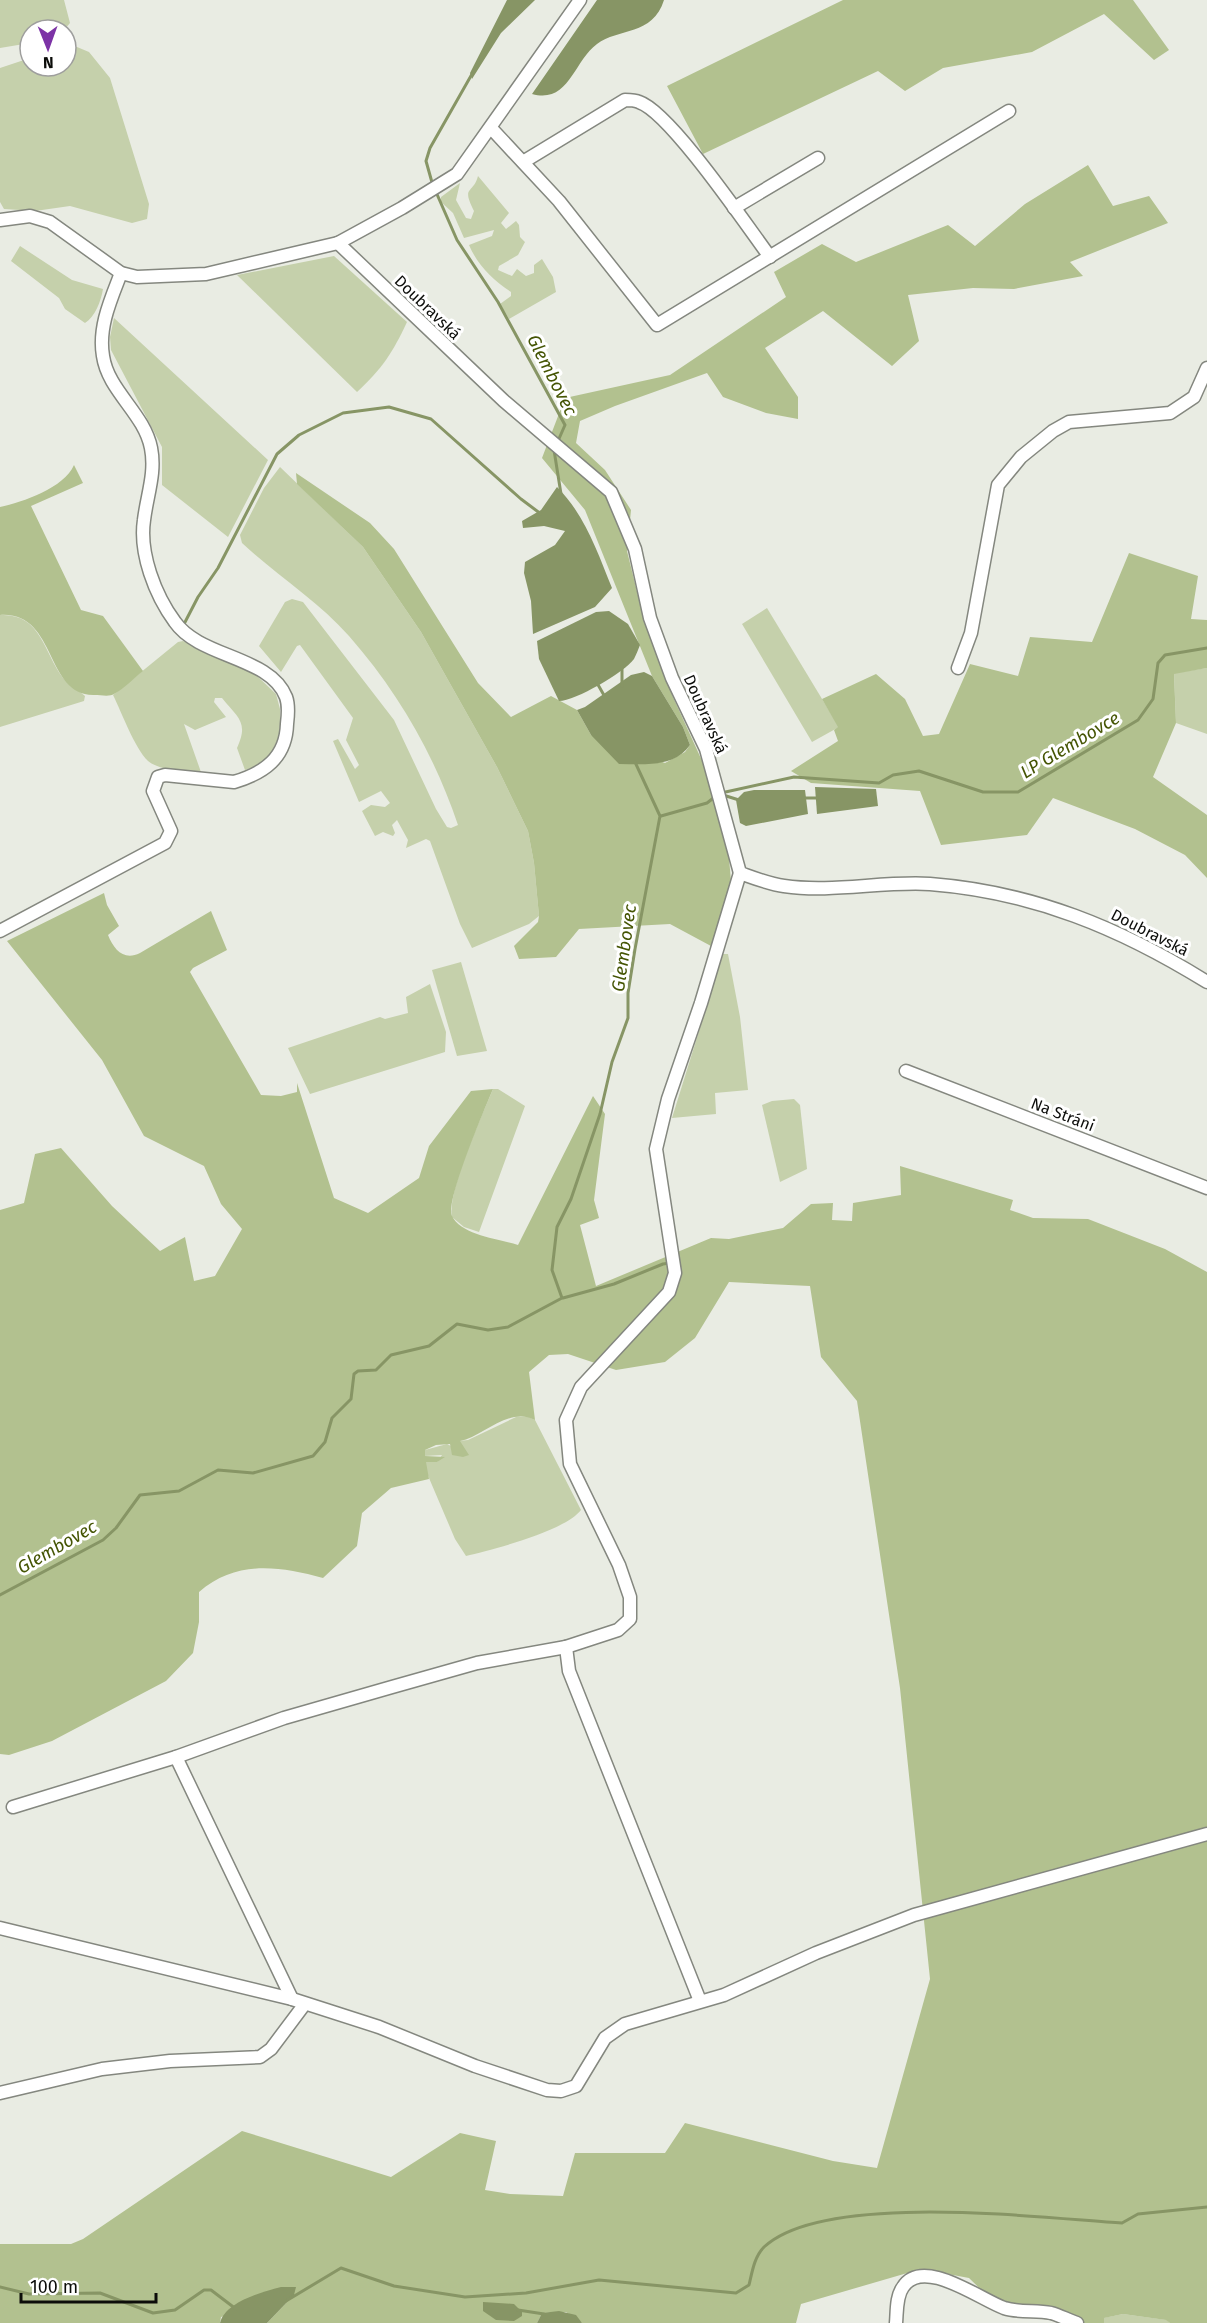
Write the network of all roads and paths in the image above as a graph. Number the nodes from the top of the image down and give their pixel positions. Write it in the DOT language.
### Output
graph roads {
  1 [pos="580,0"];
  2 [pos="1009,111"];
  3 [pos="491,128"];
  4 [pos="818,158"];
  5 [pos="523,162"];
  6 [pos="734,208"];
  7 [pos="0,220"];
  8 [pos="338,243"];
  9 [pos="770,257"];
  10 [pos="121,273"];
  11 [pos="1207,368"];
  12 [pos="958,668"];
  13 [pos="740,873"];
  14 [pos="0,930"];
  15 [pos="1207,982"];
  16 [pos="906,1071"];
  17 [pos="1207,1188"];
  18 [pos="566,1647"];
  19 [pos="176,1757"];
  20 [pos="13,1807"];
  21 [pos="1207,1834"];
  22 [pos="0,1928"];
  23 [pos="700,2001"];
  24 [pos="298,2002"];
  25 [pos="0,2093"];
  26 [pos="896,2323"];
  27 [pos="1077,2323"];
  1 -- 3 [label="street"];
  2 -- 9 [label="street"];
  3 -- 5 [label="street"];
  3 -- 8 [label="street"];
  4 -- 6 [label="street"];
  5 -- 6 [label="street"];
  5 -- 9 [label="street"];
  6 -- 9 [label="street"];
  7 -- 10 [label="street"];
  8 -- 10 [label="street"];
  8 -- 13 [label="street, Doubravská"];
  10 -- 14 [label="street"];
  11 -- 12 [label="street"];
  13 -- 15 [label="street, Doubravská"];
  13 -- 18 [label="street"];
  16 -- 17 [label="street, Na Stráni"];
  18 -- 19 [label="street"];
  18 -- 23 [label="street"];
  19 -- 20 [label="street"];
  19 -- 24 [label="street"];
  21 -- 23 [label="street"];
  22 -- 24 [label="street"];
  23 -- 24 [label="street"];
  24 -- 25 [label="street"];
  26 -- 27 [label="street"];
}
